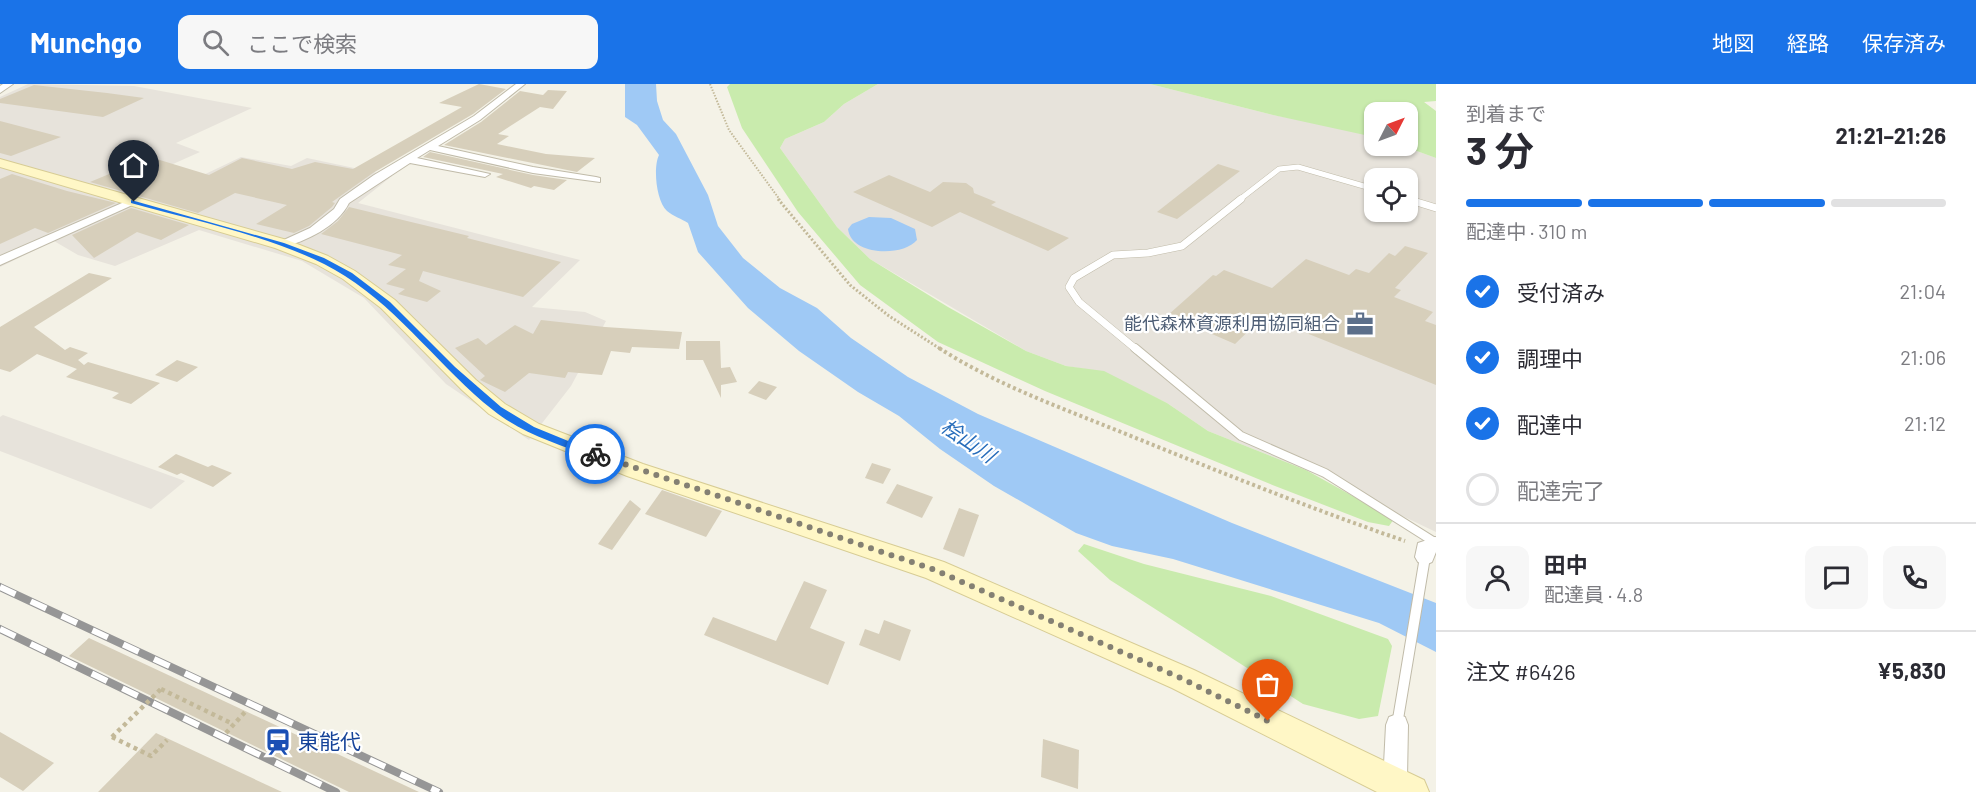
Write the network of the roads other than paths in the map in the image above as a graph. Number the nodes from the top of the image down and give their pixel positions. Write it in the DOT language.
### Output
graph roads {
  1 [pos="9,84"];
  2 [pos="521,84"];
  3 [pos="0,90"];
  4 [pos="430,147"];
  5 [pos="407,159"];
  6 [pos="0,163"];
  7 [pos="484,174"];
  8 [pos="596,180"];
  9 [pos="1364,186"];
  10 [pos="134,202"];
  11 [pos="1418,202"];
  12 [pos="1436,208"];
  13 [pos="281,244"];
  14 [pos="0,261"];
  15 [pos="1432,547"];
  16 [pos="1397,725"];
  17 [pos="1404,789"];
  1 -- 3 [label="street"];
  2 -- 4 [label="street"];
  4 -- 5 [label="street"];
  4 -- 8 [label="street"];
  5 -- 7 [label="street"];
  5 -- 13 [label="street"];
  6 -- 10 [label="street"];
  9 -- 15 [label="lane"];
  10 -- 13 [label="street"];
  10 -- 14 [label="street"];
  11 -- 12 [label="lane"];
  13 -- 17 [label="street"];
  15 -- 16 [label="lane"];
  16 -- 17 [label="street"];
}
